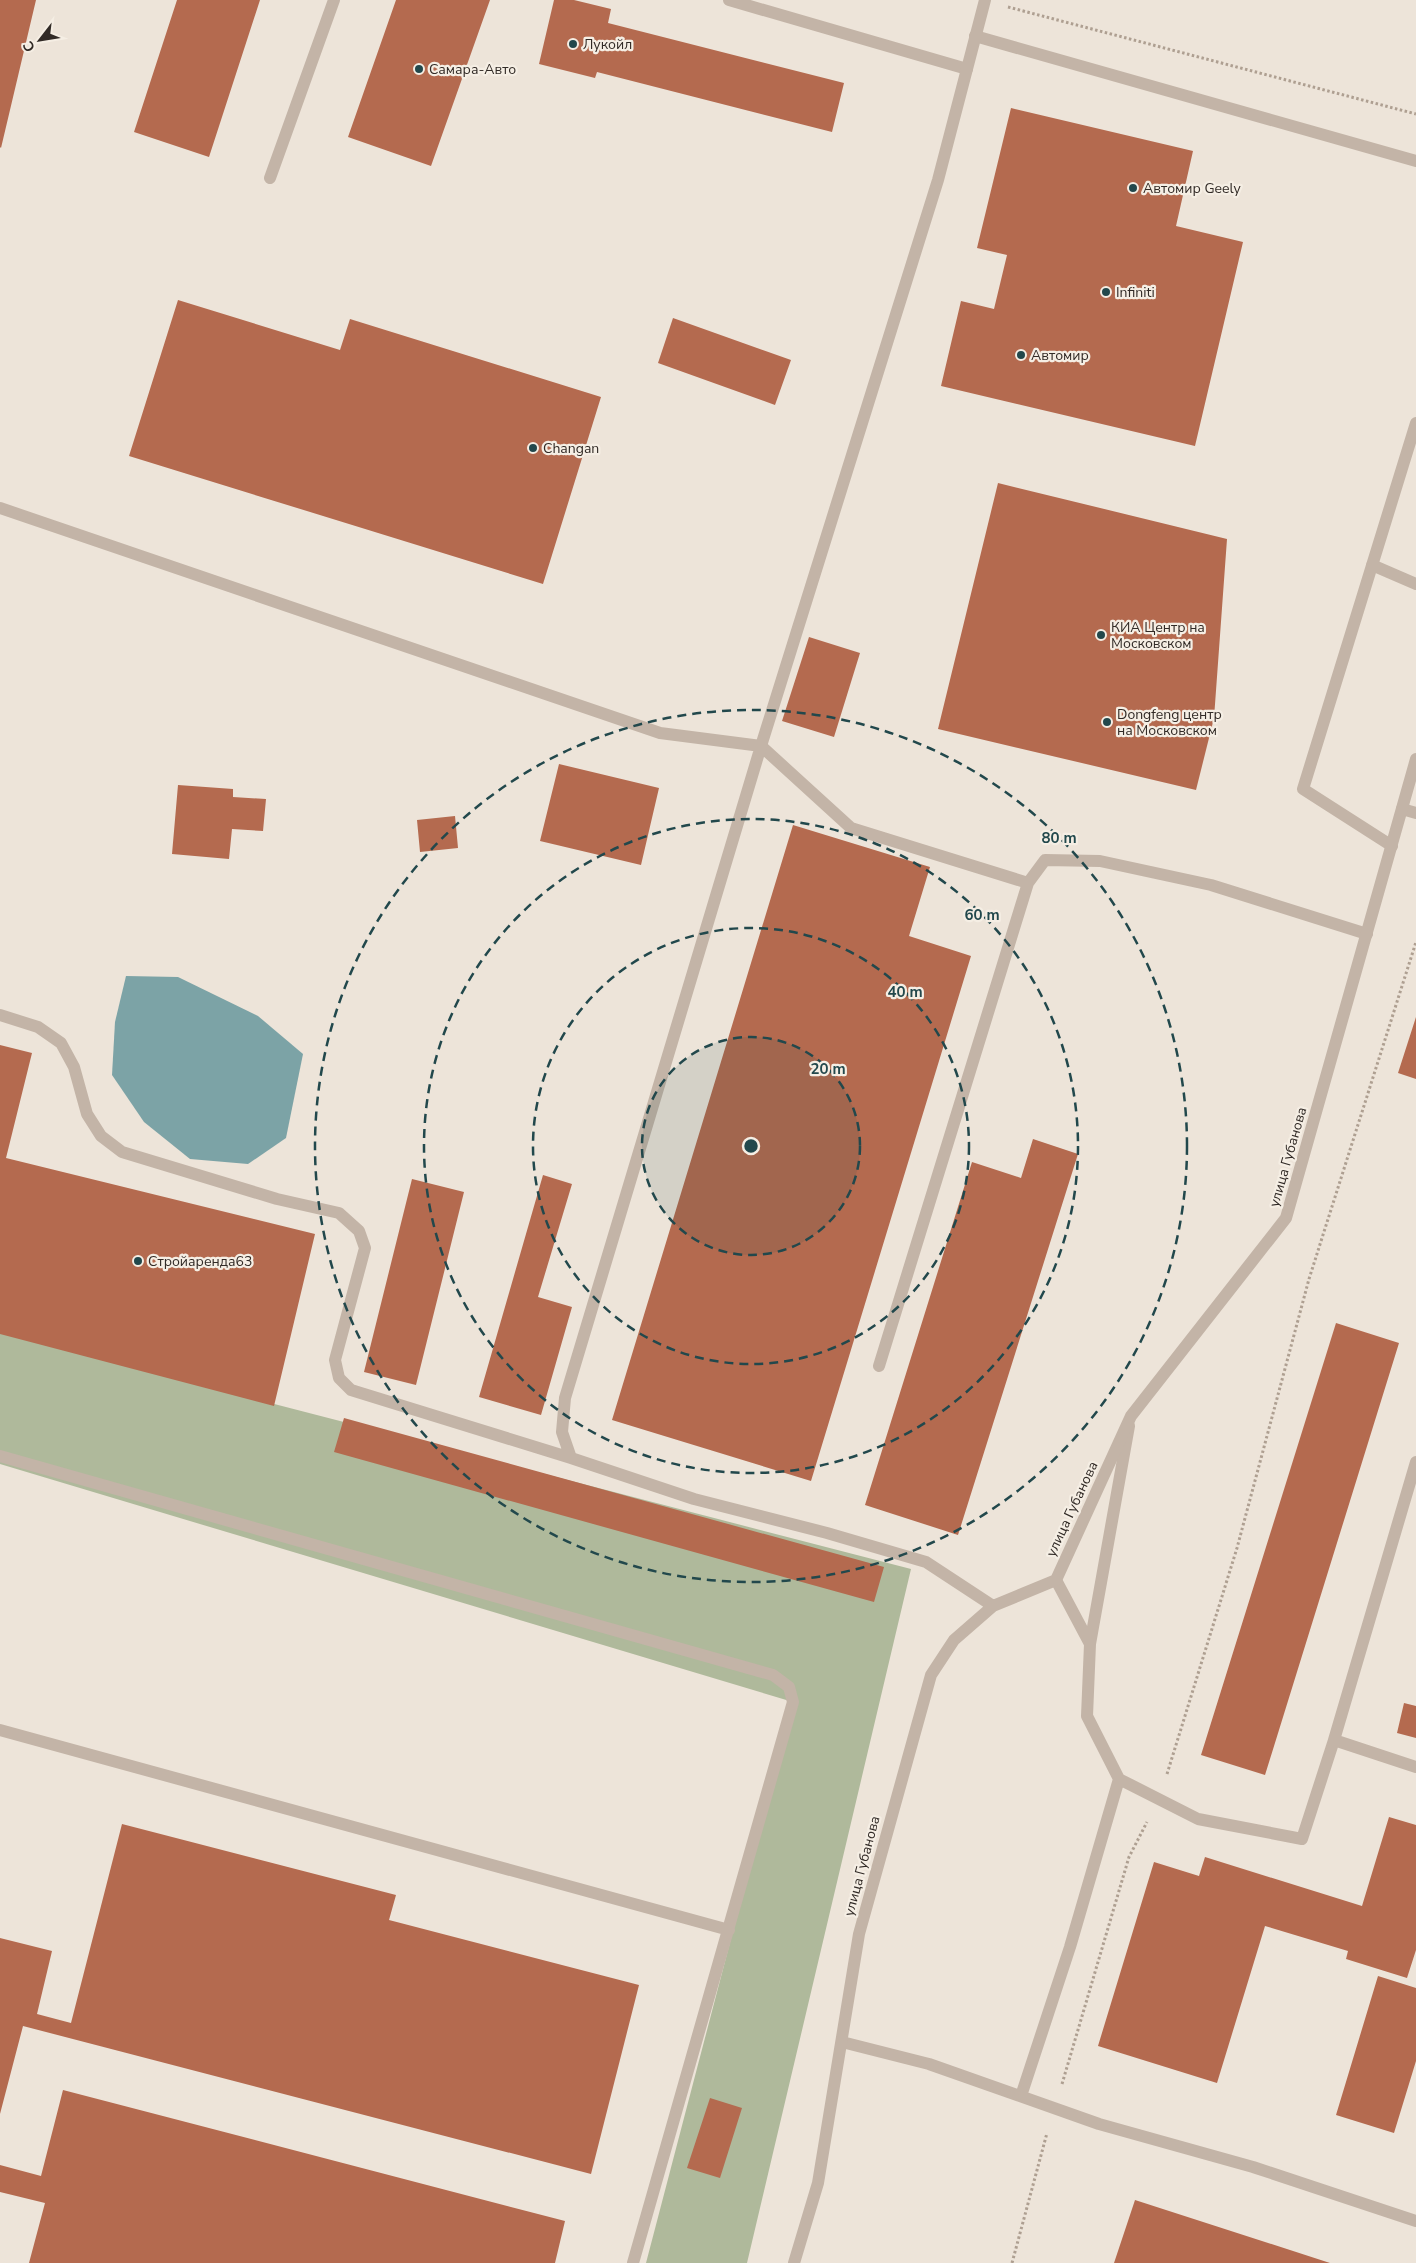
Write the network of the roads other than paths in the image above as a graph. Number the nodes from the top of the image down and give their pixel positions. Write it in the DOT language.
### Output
graph roads {
  1 [pos="334,0"];
  2 [pos="729,0"];
  3 [pos="985,0"];
  4 [pos="975,36"];
  5 [pos="967,69"];
  6 [pos="1416,161"];
  7 [pos="270,178"];
  8 [pos="1416,423"];
  9 [pos="0,508"];
  10 [pos="1372,565"];
  11 [pos="1416,584"];
  12 [pos="761,746"];
  13 [pos="1416,760"];
  14 [pos="1402,809"];
  15 [pos="1416,813"];
  16 [pos="1392,846"];
  17 [pos="1028,883"];
  18 [pos="1367,934"];
  19 [pos="0,1016"];
  20 [pos="879,1366"];
  21 [pos="1131,1416"];
  22 [pos="0,1456"];
  23 [pos="571,1458"];
  24 [pos="1416,1462"];
  25 [pos="1056,1580"];
  26 [pos="993,1606"];
  27 [pos="1090,1644"];
  28 [pos="0,1730"];
  29 [pos="1334,1740"];
  30 [pos="1416,1767"];
  31 [pos="1119,1779"];
  32 [pos="729,1930"];
  33 [pos="842,2042"];
  34 [pos="1021,2096"];
  35 [pos="1415,2216"];
  36 [pos="633,2263"];
  37 [pos="794,2263"];
  1 -- 7 [label="street"];
  2 -- 5 [label="street"];
  3 -- 4 [label="street"];
  4 -- 5 [label="street"];
  4 -- 6 [label="street"];
  5 -- 12 [label="street"];
  8 -- 10 [label="street"];
  9 -- 12 [label="street"];
  10 -- 11 [label="street"];
  10 -- 16 [label="street"];
  12 -- 17 [label="street"];
  12 -- 23 [label="street"];
  13 -- 14 [label="street, улица Губанова"];
  14 -- 15 [label="street"];
  14 -- 16 [label="street, улица Губанова"];
  16 -- 18 [label="street, улица Губанова"];
  17 -- 18 [label="street"];
  17 -- 20 [label="street"];
  18 -- 21 [label="street, улица Губанова"];
  19 -- 23 [label="street"];
  21 -- 25 [label="street, улица Губанова"];
  21 -- 27 [label="street"];
  22 -- 32 [label="street"];
  23 -- 26 [label="street"];
  24 -- 29 [label="street"];
  25 -- 26 [label="street, улица Губанова"];
  25 -- 27 [label="street"];
  26 -- 33 [label="street, улица Губанова"];
  27 -- 31 [label="street"];
  28 -- 32 [label="street"];
  29 -- 30 [label="street"];
  29 -- 31 [label="street"];
  31 -- 34 [label="street"];
  32 -- 36 [label="street"];
  33 -- 34 [label="street"];
  33 -- 37 [label="street, улица Губанова"];
  34 -- 35 [label="street"];
}
